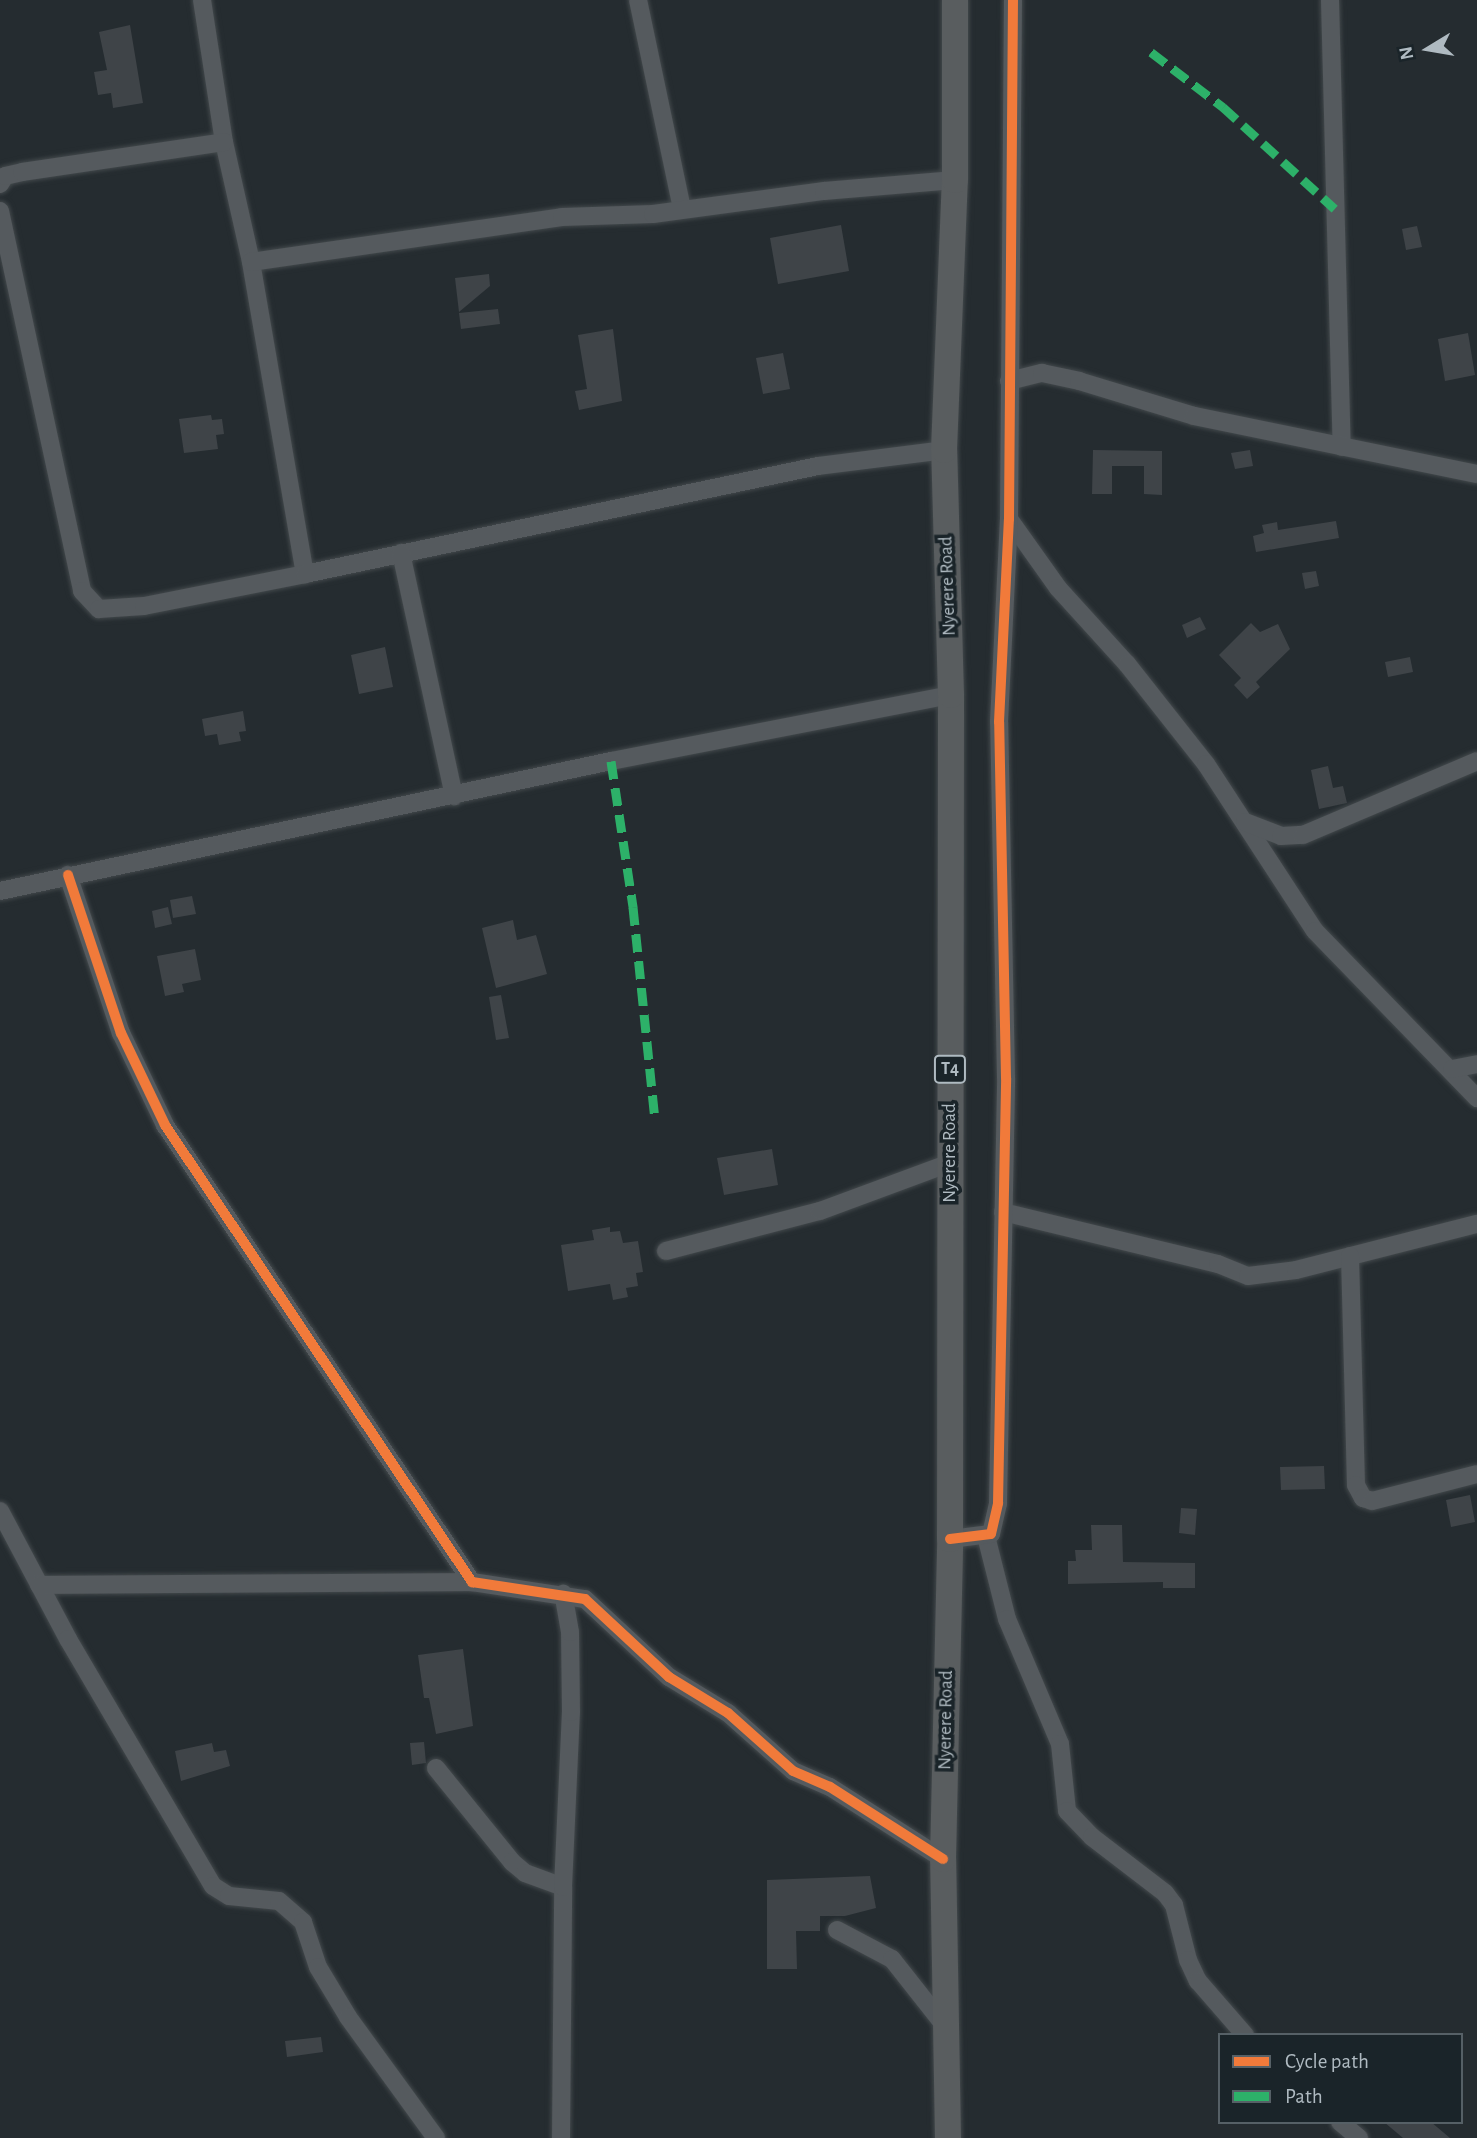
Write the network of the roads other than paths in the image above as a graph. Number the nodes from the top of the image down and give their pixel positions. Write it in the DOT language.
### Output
graph roads {
  1 [pos="202,0"];
  2 [pos="638,0"];
  3 [pos="955,0"];
  4 [pos="1013,0"];
  5 [pos="1330,0"];
  6 [pos="224,142"];
  7 [pos="2,173"];
  8 [pos="955,180"];
  9 [pos="682,208"];
  10 [pos="0,211"];
  11 [pos="251,262"];
  12 [pos="6,274"];
  13 [pos="1009,381"];
  14 [pos="1342,447"];
  15 [pos="944,450"];
  16 [pos="1477,474"];
  17 [pos="1009,519"];
  18 [pos="401,552"];
  19 [pos="305,574"];
  20 [pos="951,695"];
  21 [pos="1477,761"];
  22 [pos="454,796"];
  23 [pos="1245,822"];
  24 [pos="68,875"];
  25 [pos="0,891"];
  26 [pos="1477,1064"];
  27 [pos="1452,1069"];
  28 [pos="1477,1098"];
  29 [pos="950,1163"];
  30 [pos="1003,1212"];
  31 [pos="1477,1224"];
  32 [pos="666,1251"];
  33 [pos="1350,1256"];
  34 [pos="1477,1474"];
  35 [pos="0,1511"];
  36 [pos="986,1536"];
  37 [pos="950,1539"];
  38 [pos="472,1582"];
  39 [pos="39,1585"];
  40 [pos="563,1594"];
  41 [pos="436,1768"];
  42 [pos="943,1859"];
  43 [pos="563,1887"];
  44 [pos="837,1930"];
  45 [pos="945,2026"];
  46 [pos="1243,2033"];
  47 [pos="1342,2124"];
  48 [pos="436,2138"];
  49 [pos="561,2138"];
  50 [pos="948,2138"];
  51 [pos="1359,2138"];
  1 -- 6 [label="street"];
  2 -- 9 [label="street"];
  3 -- 8 [label="highway, Nyerere Road / T4"];
  4 -- 13 [label="street"];
  5 -- 14 [label="street"];
  6 -- 7 [label="street"];
  6 -- 11 [label="street"];
  8 -- 9 [label="street"];
  8 -- 15 [label="highway, Nyerere Road / T4"];
  9 -- 11 [label="street"];
  10 -- 12 [label="street"];
  11 -- 19 [label="street"];
  12 -- 19 [label="street"];
  13 -- 14 [label="street"];
  13 -- 17 [label="street"];
  14 -- 16 [label="street"];
  15 -- 18 [label="street"];
  15 -- 20 [label="highway, Nyerere Road / T4"];
  17 -- 23 [label="street"];
  17 -- 30 [label="street"];
  18 -- 19 [label="street"];
  18 -- 22 [label="street"];
  20 -- 22 [label="street"];
  20 -- 29 [label="highway, Nyerere Road / T4"];
  21 -- 23 [label="street"];
  22 -- 24 [label="street"];
  23 -- 27 [label="street"];
  24 -- 25 [label="street"];
  24 -- 38 [label="street"];
  26 -- 27 [label="street"];
  27 -- 28 [label="street"];
  29 -- 32 [label="street"];
  29 -- 37 [label="highway, Nyerere Road / T4"];
  30 -- 33 [label="street"];
  30 -- 36 [label="street"];
  31 -- 33 [label="street"];
  33 -- 34 [label="street"];
  35 -- 39 [label="street"];
  36 -- 37 [label="street"];
  36 -- 46 [label="street"];
  37 -- 42 [label="highway, Nyerere Road / T4"];
  38 -- 39 [label="street"];
  38 -- 40 [label="street"];
  39 -- 48 [label="street"];
  40 -- 42 [label="street"];
  40 -- 43 [label="street"];
  41 -- 43 [label="street"];
  42 -- 45 [label="highway, Nyerere Road / T4"];
  43 -- 49 [label="street"];
  44 -- 45 [label="street"];
  45 -- 50 [label="highway, Nyerere Road / T4"];
  47 -- 51 [label="street"];
}
